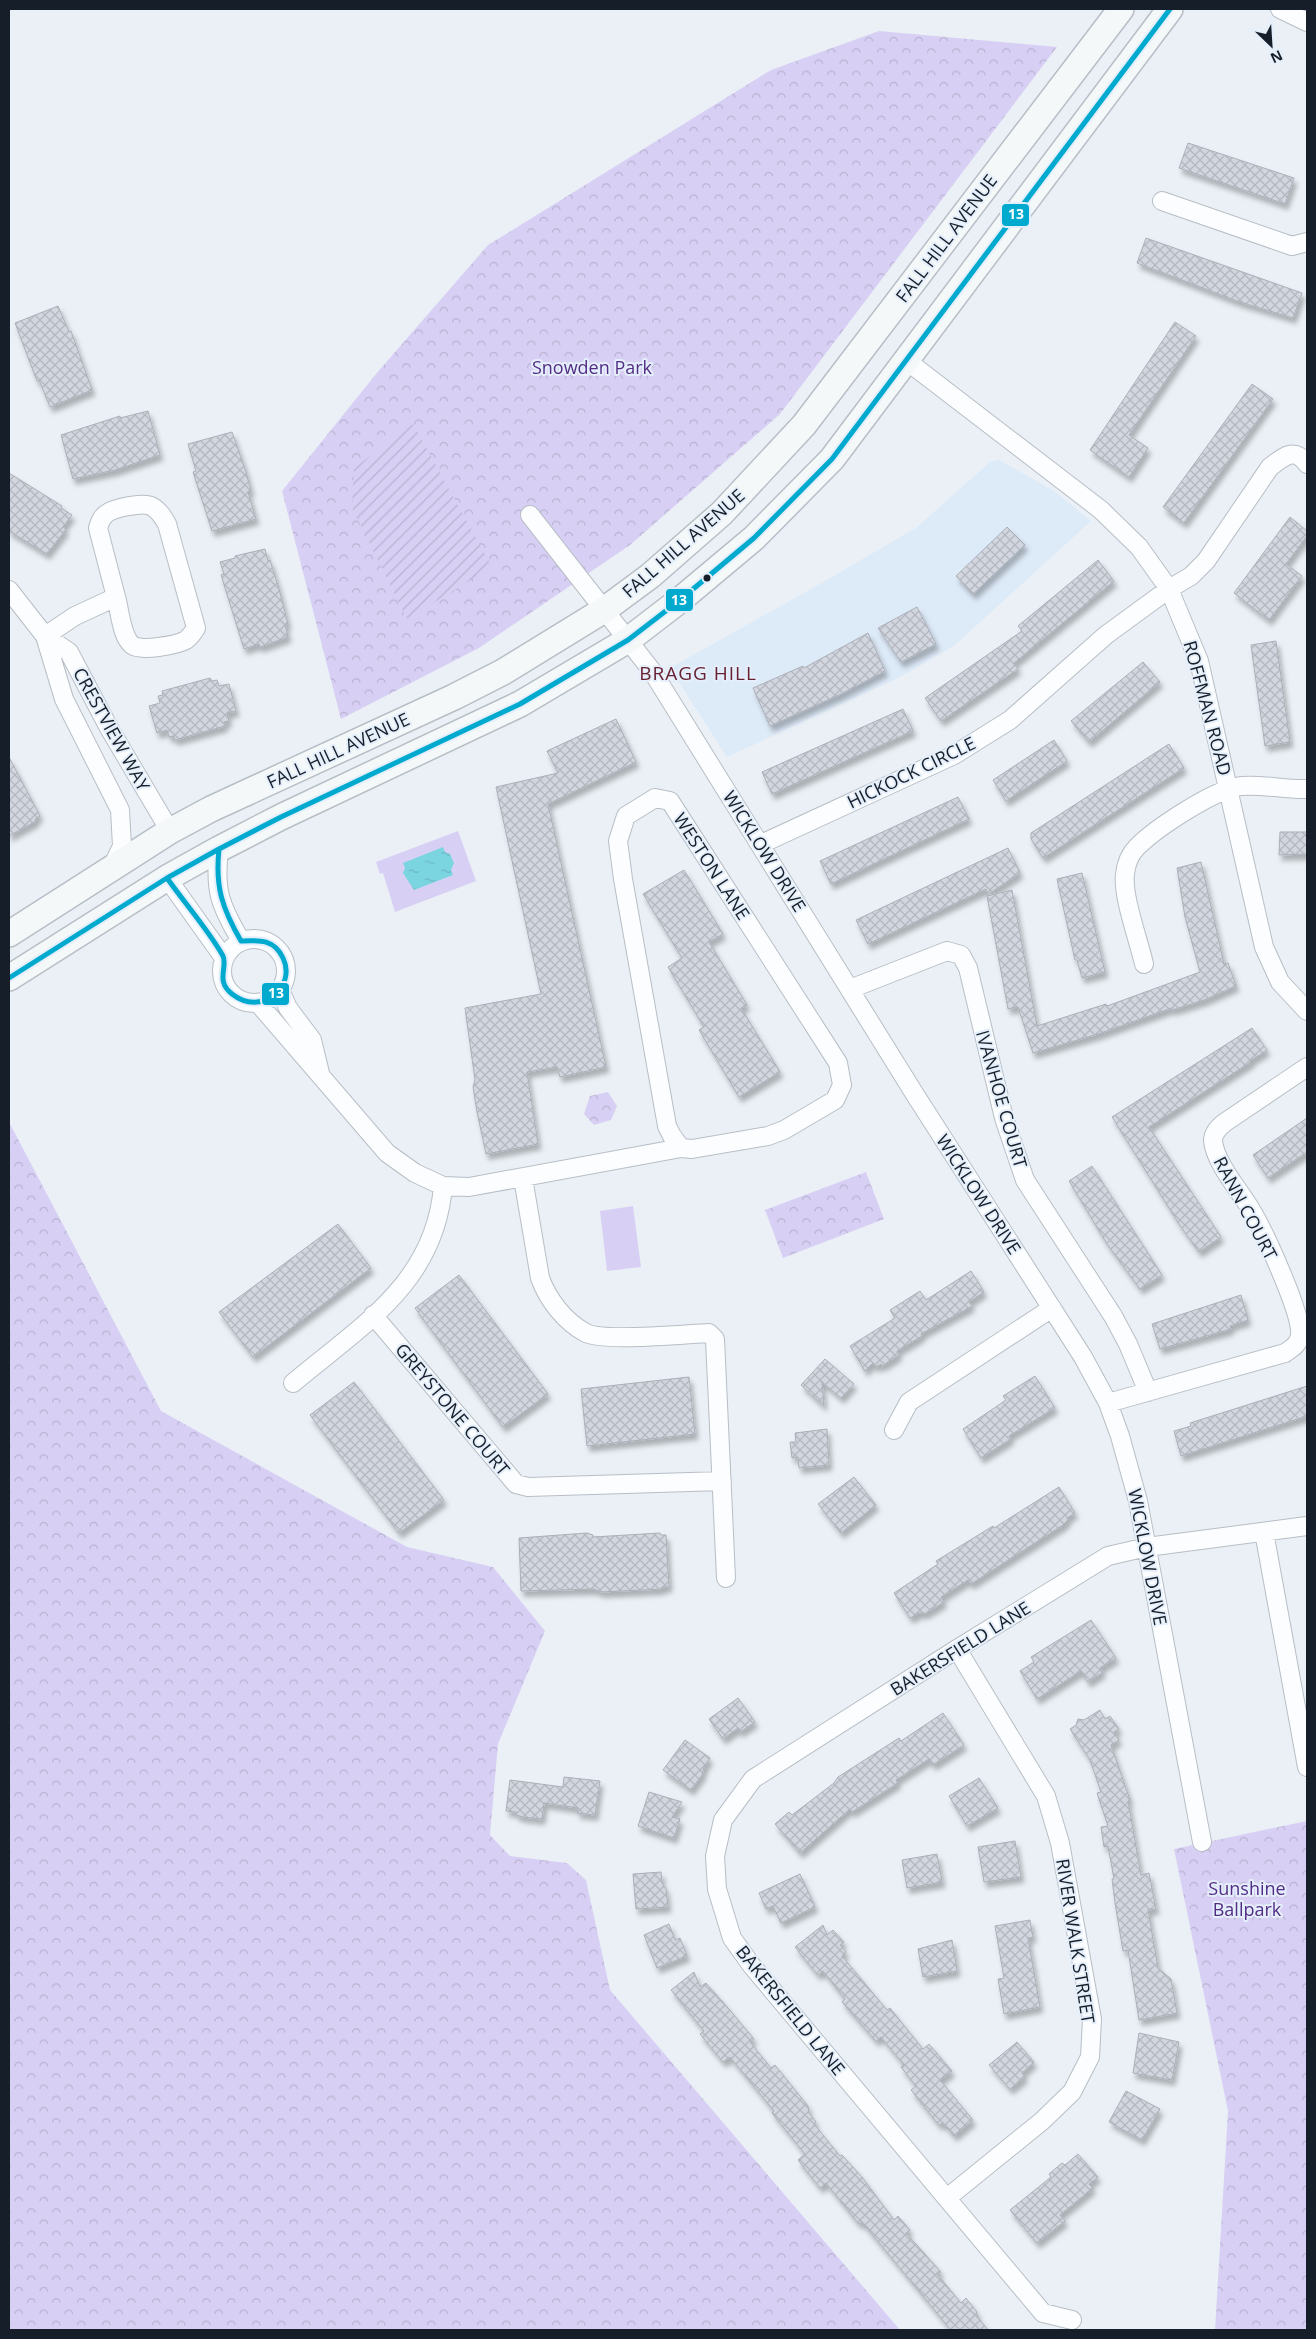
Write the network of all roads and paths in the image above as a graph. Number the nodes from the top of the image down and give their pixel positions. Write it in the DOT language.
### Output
graph roads {
  1 [pos="1121,9"];
  2 [pos="1170,9"];
  3 [pos="1280,9"];
  4 [pos="1307,22"];
  5 [pos="1162,201"];
  6 [pos="1307,242"];
  7 [pos="907,360"];
  8 [pos="1307,464"];
  9 [pos="530,515"];
  10 [pos="1169,589"];
  11 [pos="9,590"];
  12 [pos="116,597"];
  13 [pos="604,610"];
  14 [pos="45,636"];
  15 [pos="628,640"];
  16 [pos="1229,789"];
  17 [pos="1307,789"];
  18 [pos="170,831"];
  19 [pos="761,844"];
  20 [pos="219,849"];
  21 [pos="110,870"];
  22 [pos="167,878"];
  23 [pos="9,934"];
  24 [pos="241,941"];
  25 [pos="224,958"];
  26 [pos="1144,964"];
  27 [pos="9,978"];
  28 [pos="850,989"];
  29 [pos="280,990"];
  30 [pos="258,1003"];
  31 [pos="1307,1012"];
  32 [pos="1307,1067"];
  33 [pos="321,1076"];
  34 [pos="681,1148"];
  35 [pos="523,1178"];
  36 [pos="443,1186"];
  37 [pos="1052,1308"];
  38 [pos="373,1315"];
  39 [pos="293,1383"];
  40 [pos="1148,1392"];
  41 [pos="1108,1403"];
  42 [pos="894,1430"];
  43 [pos="722,1481"];
  44 [pos="1307,1526"];
  45 [pos="1264,1532"];
  46 [pos="1147,1547"];
  47 [pos="726,1578"];
  48 [pos="957,1649"];
  49 [pos="1307,1767"];
  50 [pos="1202,1842"];
  51 [pos="947,2198"];
  52 [pos="1072,2320"];
  1 -- 13 [label="main road, FALL HILL AVENUE"];
  2 -- 7 [label="main road, FALL HILL AVENUE"];
  3 -- 4 [label="street"];
  5 -- 6 [label="street"];
  7 -- 10 [label="street, ROFFMAN ROAD"];
  7 -- 15 [label="main road, FALL HILL AVENUE"];
  8 -- 10 [label="street, HICKOCK CIRCLE"];
  9 -- 13 [label="street"];
  10 -- 16 [label="street, ROFFMAN ROAD"];
  10 -- 19 [label="street, HICKOCK CIRCLE"];
  11 -- 14 [label="street, CRESTVIEW WAY"];
  12 -- 12 [label="street"];
  12 -- 14 [label="street"];
  13 -- 15 [label="street, WICKLOW DRIVE"];
  13 -- 18 [label="main road, FALL HILL AVENUE"];
  14 -- 18 [label="street, CRESTVIEW WAY"];
  14 -- 21 [label="street, CRESTVIEW WAY"];
  15 -- 19 [label="street, WICKLOW DRIVE"];
  15 -- 20 [label="main road, FALL HILL AVENUE"];
  16 -- 17 [label="street"];
  16 -- 26 [label="street"];
  16 -- 31 [label="street, ROFFMAN ROAD"];
  18 -- 21 [label="main road, FALL HILL AVENUE"];
  18 -- 22 [label="main road"];
  19 -- 28 [label="street, WICKLOW DRIVE"];
  20 -- 22 [label="main road, FALL HILL AVENUE"];
  20 -- 24 [label="street"];
  21 -- 23 [label="main road, FALL HILL AVENUE"];
  22 -- 25 [label="street"];
  22 -- 27 [label="main road, FALL HILL AVENUE"];
  24 -- 25 [label="street"];
  24 -- 29 [label="street"];
  25 -- 30 [label="street"];
  28 -- 37 [label="street, WICKLOW DRIVE"];
  28 -- 40 [label="street, IVANHOE COURT"];
  29 -- 30 [label="street"];
  29 -- 33 [label="street, WESTON LANE"];
  30 -- 33 [label="street, WESTON LANE"];
  32 -- 40 [label="street, RANN COURT"];
  33 -- 36 [label="street, WESTON LANE"];
  34 -- 34 [label="street, WESTON LANE"];
  34 -- 35 [label="street, WESTON LANE"];
  35 -- 36 [label="street, WESTON LANE"];
  35 -- 43 [label="street"];
  36 -- 38 [label="street"];
  37 -- 41 [label="street, WICKLOW DRIVE"];
  37 -- 42 [label="street"];
  38 -- 39 [label="street"];
  38 -- 43 [label="street, GREYSTONE COURT"];
  40 -- 41 [label="street, RANN COURT"];
  41 -- 46 [label="street, WICKLOW DRIVE"];
  43 -- 47 [label="street"];
  44 -- 45 [label="street, BAKERSFIELD LANE"];
  45 -- 46 [label="street, BAKERSFIELD LANE"];
  45 -- 49 [label="street"];
  46 -- 48 [label="street, BAKERSFIELD LANE"];
  46 -- 50 [label="street, WICKLOW DRIVE"];
  48 -- 51 [label="street, RIVER WALK STREET"];
  48 -- 51 [label="street, BAKERSFIELD LANE"];
  51 -- 52 [label="street, BAKERSFIELD LANE"];
}
